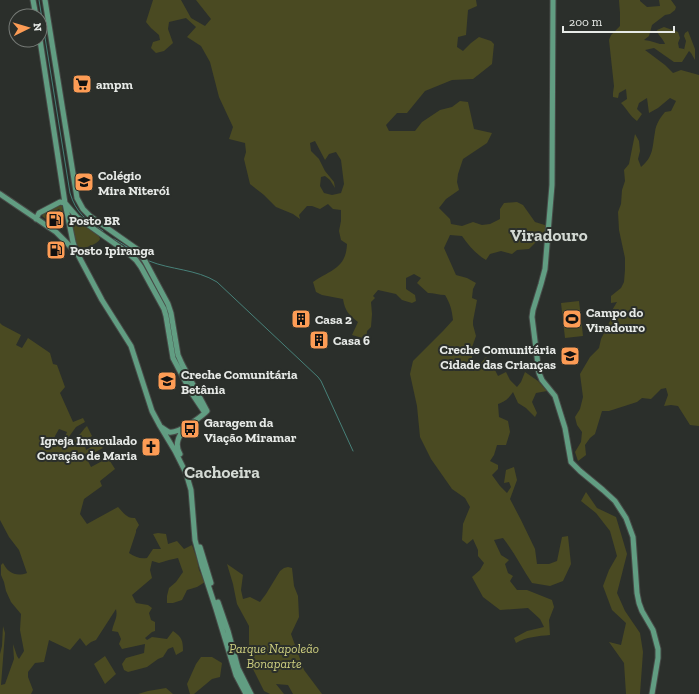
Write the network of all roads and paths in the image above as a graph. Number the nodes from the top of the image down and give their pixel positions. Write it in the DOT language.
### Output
graph roads {
  1 [pos="45,0"];
  2 [pos="553,0"];
  3 [pos="41,48"];
  4 [pos="0,194"];
  5 [pos="65,203"];
  6 [pos="77,217"];
  7 [pos="36,218"];
  8 [pos="68,224"];
  9 [pos="102,224"];
  10 [pos="108,239"];
  11 [pos="80,259"];
  12 [pos="206,412"];
  13 [pos="160,426"];
  14 [pos="186,426"];
  15 [pos="246,694"];
  16 [pos="251,694"];
  17 [pos="652,694"];
  1 -- 9 [label="main road"];
  2 -- 17 [label="main road"];
  3 -- 5 [label="main road"];
  4 -- 7 [label="main road"];
  5 -- 6 [label="main road"];
  5 -- 7 [label="main road"];
  5 -- 8 [label="main road"];
  6 -- 8 [label="main road"];
  6 -- 10 [label="main road"];
  7 -- 11 [label="main road"];
  8 -- 11 [label="main road"];
  9 -- 10 [label="main road"];
  9 -- 12 [label="main road"];
  10 -- 12 [label="main road"];
  11 -- 13 [label="main road"];
  12 -- 14 [label="main road"];
  13 -- 14 [label="main road"];
  13 -- 15 [label="main road"];
  14 -- 16 [label="main road"];
}
